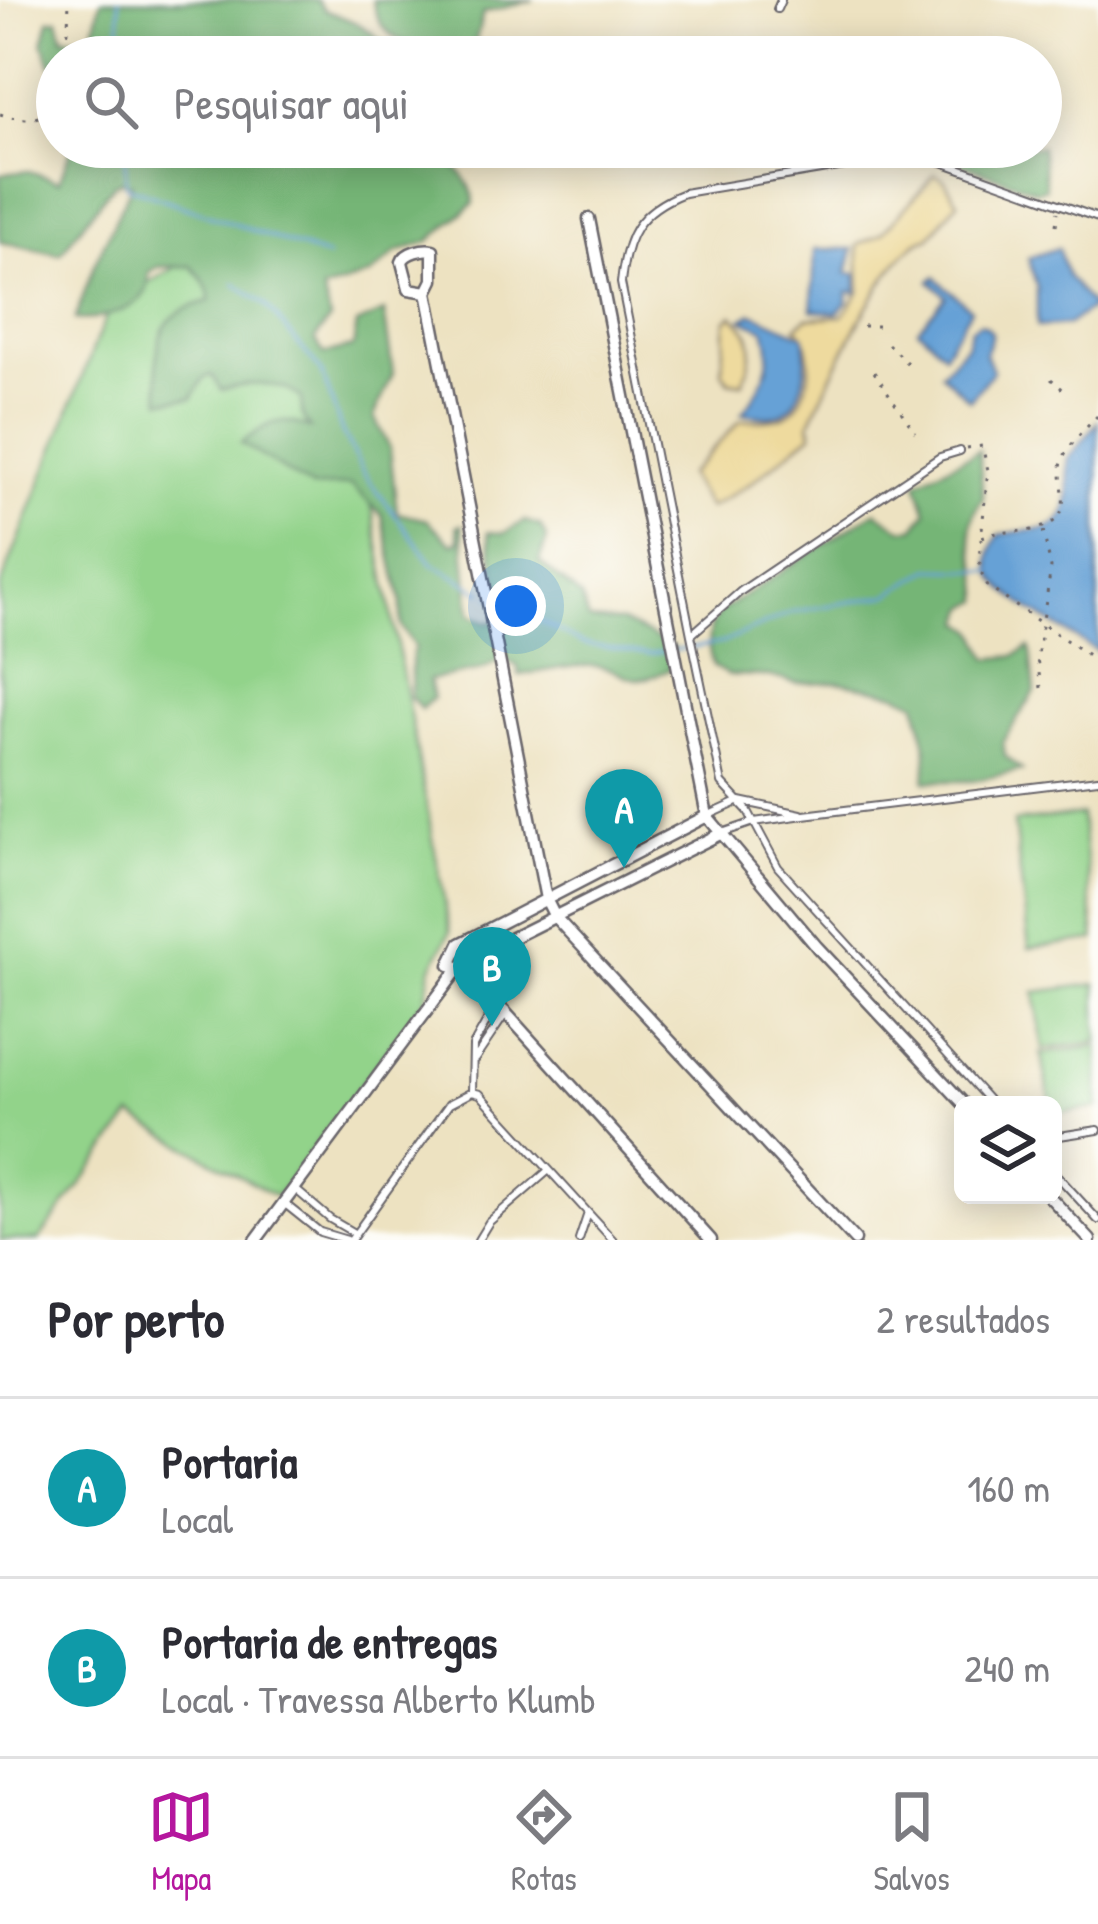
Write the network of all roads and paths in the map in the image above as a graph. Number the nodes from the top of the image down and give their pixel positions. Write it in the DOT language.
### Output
graph roads {
  1 [pos="69,0"];
  2 [pos="68,36"];
  3 [pos="0,114"];
  4 [pos="36,119"];
  5 [pos="833,168"];
  6 [pos="956,168"];
  7 [pos="1059,205"];
  8 [pos="589,218"];
  9 [pos="1098,218"];
  10 [pos="1056,225"];
  11 [pos="427,292"];
  12 [pos="863,326"];
  13 [pos="881,326"];
  14 [pos="887,344"];
  15 [pos="912,368"];
  16 [pos="874,372"];
  17 [pos="1051,379"];
  18 [pos="1068,394"];
  19 [pos="1098,415"];
  20 [pos="915,432"];
  21 [pos="960,452"];
  22 [pos="1042,527"];
  23 [pos="982,537"];
  24 [pos="1041,622"];
  25 [pos="692,635"];
  26 [pos="1098,662"];
  27 [pos="1041,688"];
  28 [pos="1098,778"];
  29 [pos="740,801"];
  30 [pos="804,814"];
  31 [pos="707,816"];
  32 [pos="754,822"];
  33 [pos="720,834"];
  34 [pos="546,899"];
  35 [pos="555,916"];
  36 [pos="454,966"];
  37 [pos="501,1008"];
  38 [pos="472,1092"];
  39 [pos="956,1096"];
  40 [pos="985,1096"];
  41 [pos="1098,1130"];
  42 [pos="1062,1136"];
  43 [pos="549,1170"];
  44 [pos="1062,1181"];
  45 [pos="296,1189"];
  46 [pos="285,1204"];
  47 [pos="1056,1204"];
  48 [pos="588,1213"];
  49 [pos="330,1219"];
  50 [pos="1098,1220"];
  51 [pos="318,1236"];
  52 [pos="351,1237"];
  53 [pos="256,1240"];
  54 [pos="478,1240"];
  55 [pos="579,1240"];
  56 [pos="613,1240"];
  57 [pos="711,1240"];
  58 [pos="855,1240"];
  59 [pos="1090,1240"];
  1 -- 2 [label="path"];
  3 -- 4 [label="path"];
  5 -- 25 [label="lane"];
  6 -- 7 [label="lane"];
  7 -- 9 [label="lane"];
  7 -- 10 [label="path"];
  8 -- 31 [label="street"];
  11 -- 34 [label="street"];
  12 -- 13 [label="path"];
  14 -- 15 [label="path"];
  16 -- 20 [label="path"];
  17 -- 18 [label="path"];
  19 -- 22 [label="path"];
  21 -- 23 [label="path"];
  21 -- 25 [label="lane"];
  22 -- 23 [label="path"];
  22 -- 24 [label="path"];
  23 -- 24 [label="path"];
  24 -- 26 [label="path"];
  24 -- 27 [label="path"];
  25 -- 29 [label="lane"];
  28 -- 30 [label="lane"];
  29 -- 30 [label="lane"];
  29 -- 31 [label="lane"];
  29 -- 32 [label="lane"];
  30 -- 32 [label="lane"];
  31 -- 33 [label="street"];
  31 -- 34 [label="street"];
  32 -- 33 [label="lane"];
  32 -- 40 [label="lane"];
  33 -- 35 [label="street"];
  33 -- 39 [label="street"];
  34 -- 35 [label="street"];
  34 -- 36 [label="street"];
  35 -- 36 [label="street"];
  35 -- 58 [label="street"];
  36 -- 37 [label="street"];
  36 -- 45 [label="street"];
  37 -- 38 [label="lane"];
  37 -- 57 [label="street"];
  38 -- 43 [label="lane"];
  38 -- 52 [label="lane"];
  41 -- 42 [label="lane"];
  43 -- 48 [label="lane"];
  43 -- 54 [label="lane"];
  44 -- 50 [label="lane"];
  45 -- 46 [label="street"];
  45 -- 49 [label="lane"];
  46 -- 51 [label="lane"];
  46 -- 53 [label="street"];
  47 -- 59 [label="street"];
  48 -- 55 [label="lane"];
  48 -- 56 [label="lane"];
  49 -- 51 [label="lane"];
  49 -- 52 [label="lane"];
  51 -- 52 [label="lane"];
}
